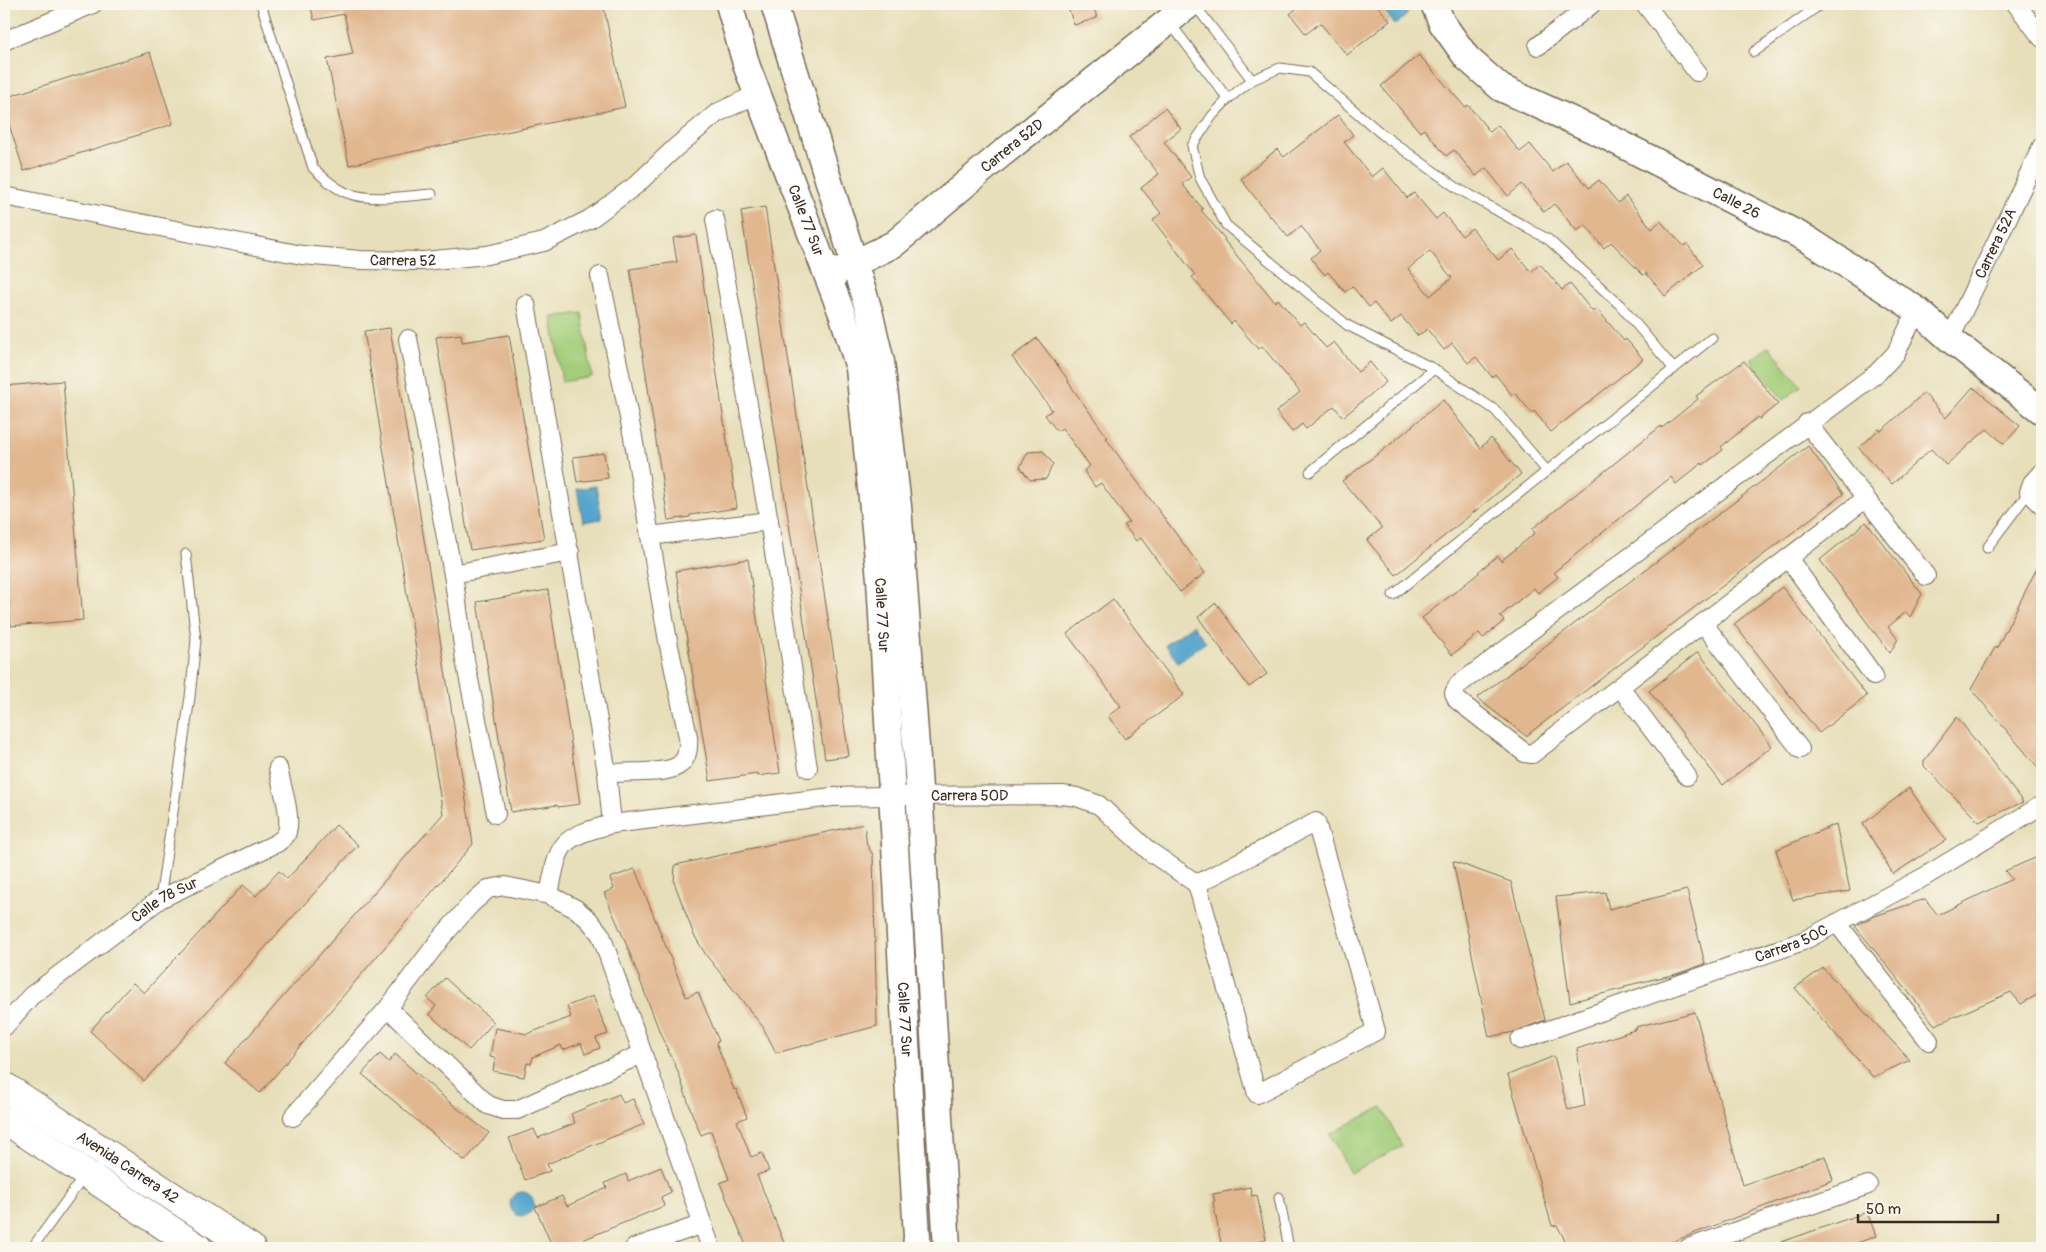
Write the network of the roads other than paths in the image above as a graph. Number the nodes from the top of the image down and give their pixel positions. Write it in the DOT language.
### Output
graph roads {
  1 [pos="94,4"];
  2 [pos="261,4"];
  3 [pos="729,4"];
  4 [pos="774,4"];
  5 [pos="1190,4"];
  6 [pos="1194,4"];
  7 [pos="1434,4"];
  8 [pos="1592,4"];
  9 [pos="1645,4"];
  10 [pos="1820,4"];
  11 [pos="2016,4"];
  12 [pos="75,7"];
  13 [pos="1169,21"];
  14 [pos="2042,38"];
  15 [pos="4,41"];
  16 [pos="1538,46"];
  17 [pos="1754,52"];
  18 [pos="1697,72"];
  19 [pos="1252,80"];
  20 [pos="757,94"];
  21 [pos="1228,99"];
  22 [pos="2042,146"];
  23 [pos="432,194"];
  24 [pos="4,196"];
  25 [pos="715,219"];
  26 [pos="854,264"];
  27 [pos="600,276"];
  28 [pos="828,276"];
  29 [pos="526,304"];
  30 [pos="1917,310"];
  31 [pos="1712,338"];
  32 [pos="408,339"];
  33 [pos="1950,339"];
  34 [pos="1434,369"];
  35 [pos="1674,369"];
  36 [pos="2042,411"];
  37 [pos="1807,423"];
  38 [pos="1547,471"];
  39 [pos="1310,472"];
  40 [pos="2035,482"];
  41 [pos="1865,499"];
  42 [pos="2042,505"];
  43 [pos="769,520"];
  44 [pos="650,536"];
  45 [pos="1987,548"];
  46 [pos="570,552"];
  47 [pos="186,554"];
  48 [pos="1788,558"];
  49 [pos="453,574"];
  50 [pos="1926,576"];
  51 [pos="1393,595"];
  52 [pos="1703,624"];
  53 [pos="1874,676"];
  54 [pos="1620,687"];
  55 [pos="1800,749"];
  56 [pos="278,768"];
  57 [pos="808,768"];
  58 [pos="607,773"];
  59 [pos="1687,776"];
  60 [pos="893,796"];
  61 [pos="920,796"];
  62 [pos="2042,805"];
  63 [pos="496,814"];
  64 [pos="612,824"];
  65 [pos="1197,884"];
  66 [pos="549,895"];
  67 [pos="160,898"];
  68 [pos="1837,923"];
  69 [pos="388,1008"];
  70 [pos="4,1027"];
  71 [pos="1520,1040"];
  72 [pos="1930,1041"];
  73 [pos="642,1054"];
  74 [pos="4,1086"];
  75 [pos="293,1117"];
  76 [pos="4,1119"];
  77 [pos="86,1174"];
  78 [pos="1868,1185"];
  79 [pos="1279,1197"];
  80 [pos="703,1224"];
  81 [pos="32,1248"];
  82 [pos="198,1248"];
  83 [pos="251,1248"];
  84 [pos="634,1248"];
  85 [pos="711,1248"];
  86 [pos="916,1248"];
  87 [pos="947,1248"];
  88 [pos="1289,1248"];
  89 [pos="1688,1248"];
  1 -- 12 [label="street"];
  2 -- 23 [label="lane"];
  3 -- 20 [label="street, Calle 77 Sur"];
  4 -- 26 [label="street, Calle 77 Sur"];
  5 -- 13 [label="street, Carrera 52D"];
  6 -- 19 [label="lane"];
  7 -- 30 [label="street, Calle 26"];
  8 -- 16 [label="street"];
  9 -- 18 [label="street"];
  10 -- 17 [label="lane"];
  11 -- 14 [label="street"];
  12 -- 15 [label="street"];
  13 -- 21 [label="lane"];
  13 -- 26 [label="street, Carrera 52D"];
  19 -- 21 [label="lane"];
  19 -- 35 [label="lane"];
  20 -- 24 [label="street, Carrera 52"];
  20 -- 28 [label="street, Calle 77 Sur"];
  21 -- 34 [label="lane"];
  22 -- 33 [label="street, Carrera 52A"];
  25 -- 43 [label="street"];
  26 -- 28 [label="street, Carrera 52D"];
  26 -- 61 [label="street, Calle 77 Sur"];
  27 -- 44 [label="street"];
  28 -- 60 [label="street, Calle 77 Sur"];
  29 -- 46 [label="street"];
  30 -- 33 [label="street, Calle 26"];
  30 -- 37 [label="street"];
  31 -- 35 [label="lane"];
  32 -- 49 [label="street"];
  33 -- 36 [label="street, Calle 26"];
  34 -- 38 [label="lane"];
  34 -- 39 [label="lane"];
  35 -- 38 [label="lane"];
  37 -- 41 [label="street"];
  37 -- 54 [label="street"];
  38 -- 51 [label="lane"];
  40 -- 42 [label="street"];
  40 -- 45 [label="lane"];
  41 -- 48 [label="street"];
  41 -- 50 [label="street"];
  43 -- 44 [label="street"];
  43 -- 57 [label="street"];
  44 -- 58 [label="street"];
  46 -- 49 [label="street"];
  46 -- 58 [label="street"];
  47 -- 67 [label="lane"];
  48 -- 52 [label="street"];
  48 -- 53 [label="street"];
  49 -- 63 [label="street"];
  52 -- 54 [label="street"];
  52 -- 55 [label="street"];
  54 -- 59 [label="street"];
  56 -- 67 [label="street, Calle 78 Sur"];
  58 -- 64 [label="street"];
  60 -- 61 [label="street, Carrera 50D"];
  60 -- 64 [label="street, Carrera 50D"];
  60 -- 86 [label="street, Calle 77 Sur"];
  61 -- 65 [label="street, Carrera 50D"];
  61 -- 87 [label="street, Calle 77 Sur"];
  62 -- 68 [label="street, Carrera 50C"];
  64 -- 66 [label="street, Carrera 50D"];
  65 -- 65 [label="street"];
  66 -- 69 [label="street"];
  66 -- 73 [label="street"];
  67 -- 70 [label="street, Calle 78 Sur"];
  68 -- 71 [label="street, Carrera 50C"];
  68 -- 72 [label="street"];
  69 -- 73 [label="street"];
  69 -- 75 [label="street"];
  73 -- 80 [label="street"];
  74 -- 83 [label="highway, Avenida Carrera 42"];
  76 -- 77 [label="highway, Avenida Carrera 42"];
  77 -- 81 [label="lane"];
  77 -- 82 [label="highway, Avenida Carrera 42"];
  78 -- 89 [label="street"];
  79 -- 88 [label="lane"];
  80 -- 84 [label="street"];
  80 -- 85 [label="street"];
}
